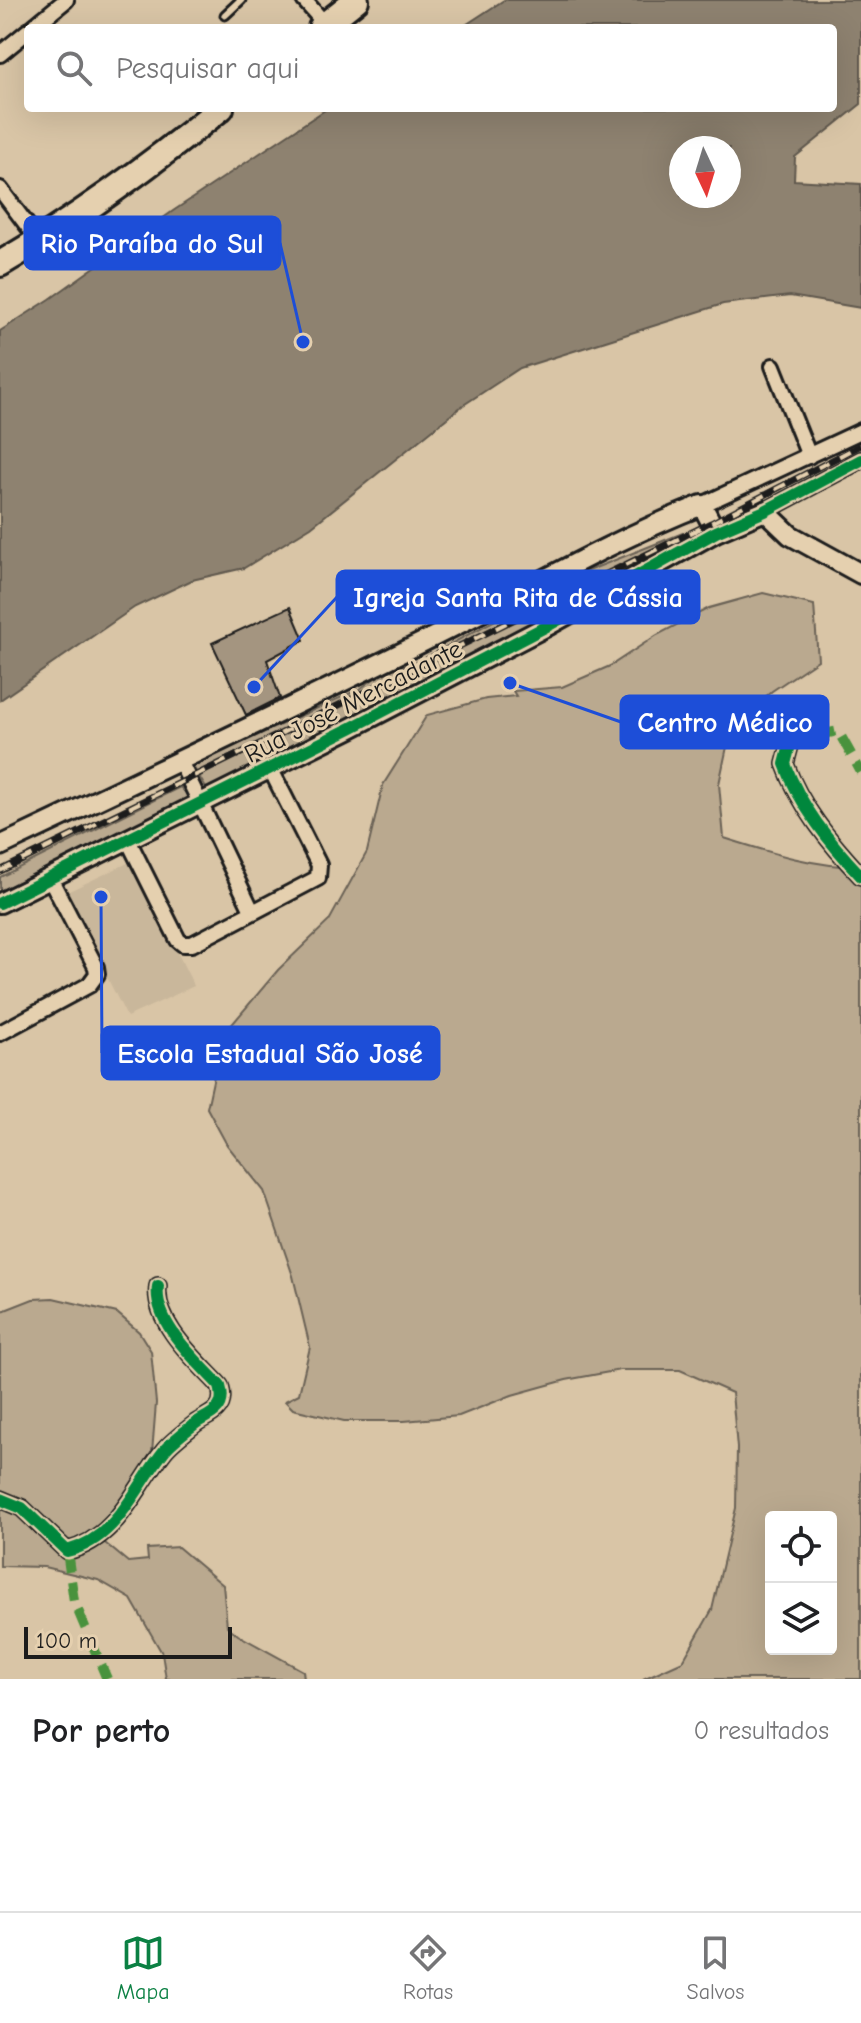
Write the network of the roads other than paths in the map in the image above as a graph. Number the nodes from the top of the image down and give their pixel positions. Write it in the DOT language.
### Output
graph roads {
  1 [pos="66,0"];
  2 [pos="241,0"];
  3 [pos="304,0"];
  4 [pos="356,0"];
  5 [pos="225,15"];
  6 [pos="37,24"];
  7 [pos="322,24"];
  8 [pos="326,24"];
  9 [pos="24,35"];
  10 [pos="0,54"];
  11 [pos="216,112"];
  12 [pos="0,189"];
  13 [pos="39,241"];
  14 [pos="0,264"];
  15 [pos="773,366"];
  16 [pos="861,431"];
  17 [pos="809,456"];
  18 [pos="861,460"];
  19 [pos="702,505"];
  20 [pos="765,511"];
  21 [pos="716,532"];
  22 [pos="861,574"];
  23 [pos="789,749"];
  24 [pos="180,761"];
  25 [pos="270,768"];
  26 [pos="201,802"];
  27 [pos="127,838"];
  28 [pos="0,846"];
  29 [pos="861,876"];
  30 [pos="50,878"];
  31 [pos="0,903"];
  32 [pos="252,911"];
  33 [pos="0,1033"];
  34 [pos="158,1286"];
  35 [pos="0,1499"];
  1 -- 6 [label="street"];
  2 -- 5 [label="lane"];
  3 -- 7 [label="street"];
  4 -- 8 [label="highway"];
  9 -- 10 [label="street"];
  11 -- 13 [label="highway"];
  12 -- 13 [label="street"];
  13 -- 14 [label="highway"];
  15 -- 17 [label="street"];
  16 -- 17 [label="street"];
  17 -- 19 [label="street"];
  18 -- 20 [label="street"];
  19 -- 21 [label="street"];
  19 -- 24 [label="street"];
  20 -- 21 [label="street, Rua José Mercadante"];
  20 -- 22 [label="street"];
  21 -- 25 [label="street, Rua José Mercadante"];
  23 -- 29 [label="street"];
  24 -- 26 [label="street"];
  24 -- 28 [label="street"];
  25 -- 26 [label="street, Rua José Mercadante"];
  25 -- 32 [label="street"];
  26 -- 27 [label="street, Rua José Mercadante"];
  26 -- 32 [label="street"];
  27 -- 30 [label="street, Rua José Mercadante"];
  27 -- 32 [label="street"];
  30 -- 31 [label="street, Rua José Mercadante"];
  30 -- 33 [label="street"];
  34 -- 35 [label="street"];
}
